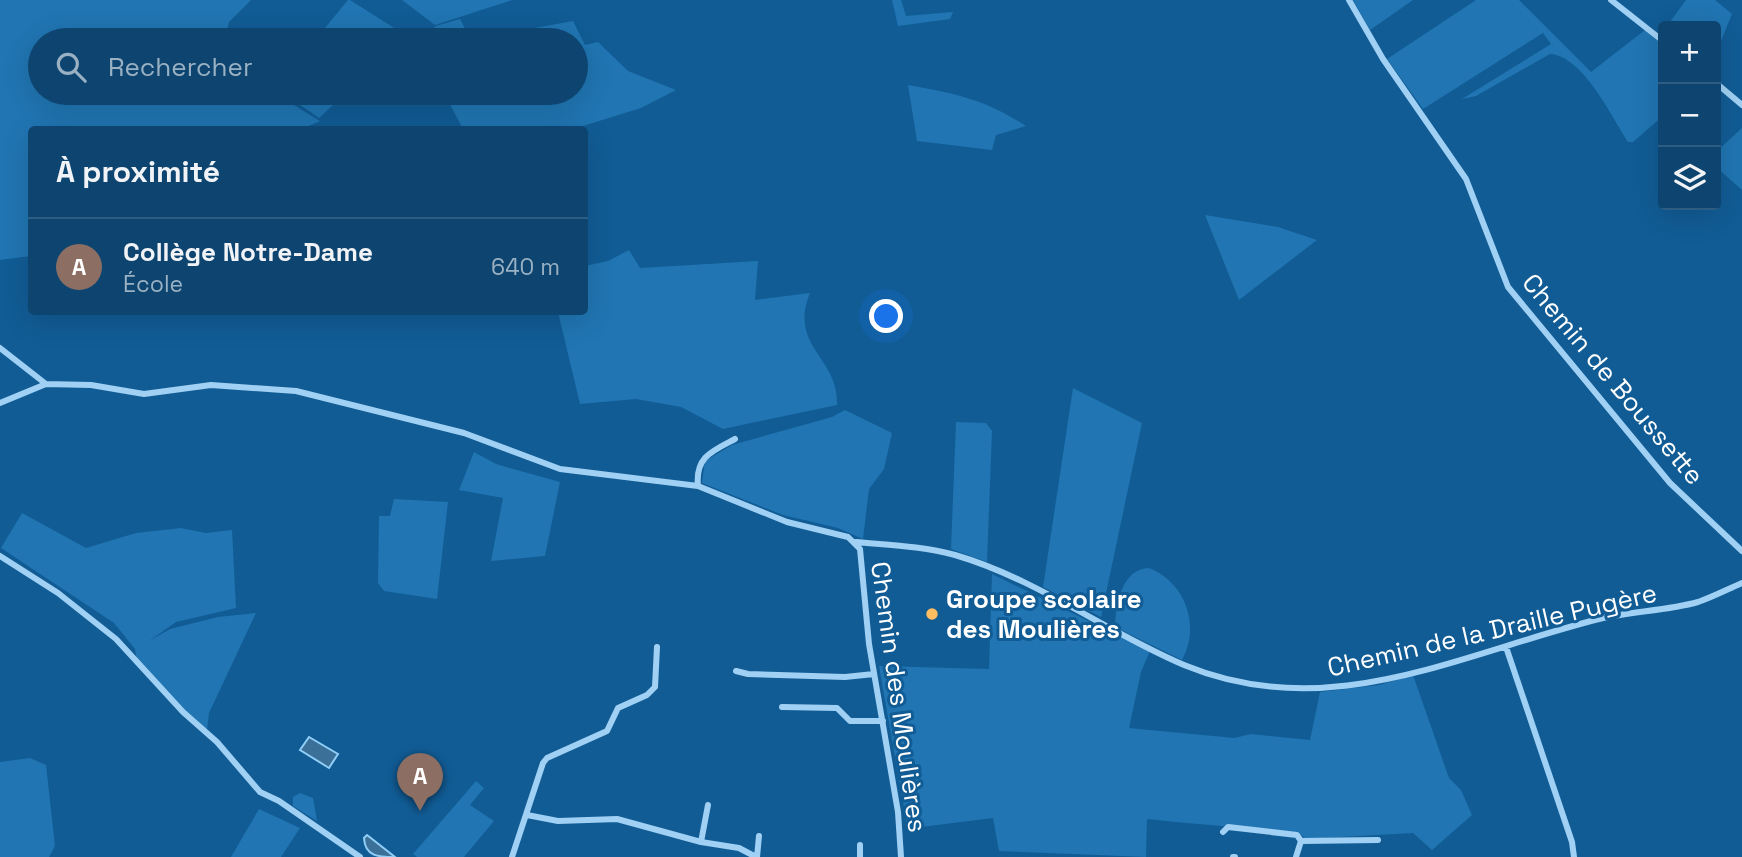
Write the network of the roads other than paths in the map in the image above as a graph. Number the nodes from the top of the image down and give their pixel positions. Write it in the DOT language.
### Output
graph roads {
  1 [pos="1349,0"];
  2 [pos="1611,0"];
  3 [pos="1658,37"];
  4 [pos="1717,84"];
  5 [pos="1742,105"];
  6 [pos="0,348"];
  7 [pos="46,384"];
  8 [pos="0,403"];
  9 [pos="735,439"];
  10 [pos="698,486"];
  11 [pos="856,542"];
  12 [pos="1742,551"];
  13 [pos="0,556"];
  14 [pos="1742,583"];
  15 [pos="657,647"];
  16 [pos="1506,647"];
  17 [pos="736,671"];
  18 [pos="874,674"];
  19 [pos="782,707"];
  20 [pos="883,722"];
  21 [pos="708,805"];
  22 [pos="527,816"];
  23 [pos="1223,832"];
  24 [pos="759,836"];
  25 [pos="1378,840"];
  26 [pos="1301,841"];
  27 [pos="701,842"];
  28 [pos="860,845"];
  29 [pos="360,857"];
  30 [pos="512,857"];
  31 [pos="757,857"];
  32 [pos="860,857"];
  33 [pos="901,857"];
  34 [pos="1296,857"];
  35 [pos="1574,857"];
  1 -- 12 [label="street, Chemin de Boussette"];
  2 -- 3 [label="street"];
  4 -- 5 [label="street"];
  6 -- 7 [label="street"];
  7 -- 8 [label="street"];
  7 -- 10 [label="street, Chemin de la Draille Pugère"];
  9 -- 10 [label="street"];
  10 -- 11 [label="street, Chemin de la Draille Pugère"];
  11 -- 16 [label="street, Chemin de la Draille Pugère"];
  11 -- 18 [label="street, Chemin des Moulières"];
  13 -- 29 [label="street"];
  14 -- 16 [label="street, Chemin de la Draille Pugère"];
  15 -- 22 [label="street"];
  16 -- 35 [label="street"];
  17 -- 18 [label="street"];
  18 -- 20 [label="street, Chemin des Moulières"];
  19 -- 20 [label="street"];
  20 -- 33 [label="street, Chemin des Moulières"];
  21 -- 27 [label="street"];
  22 -- 27 [label="street"];
  22 -- 30 [label="street"];
  23 -- 26 [label="street"];
  24 -- 31 [label="street"];
  25 -- 26 [label="street"];
  26 -- 34 [label="street"];
  27 -- 31 [label="street"];
  28 -- 32 [label="street"];
}
